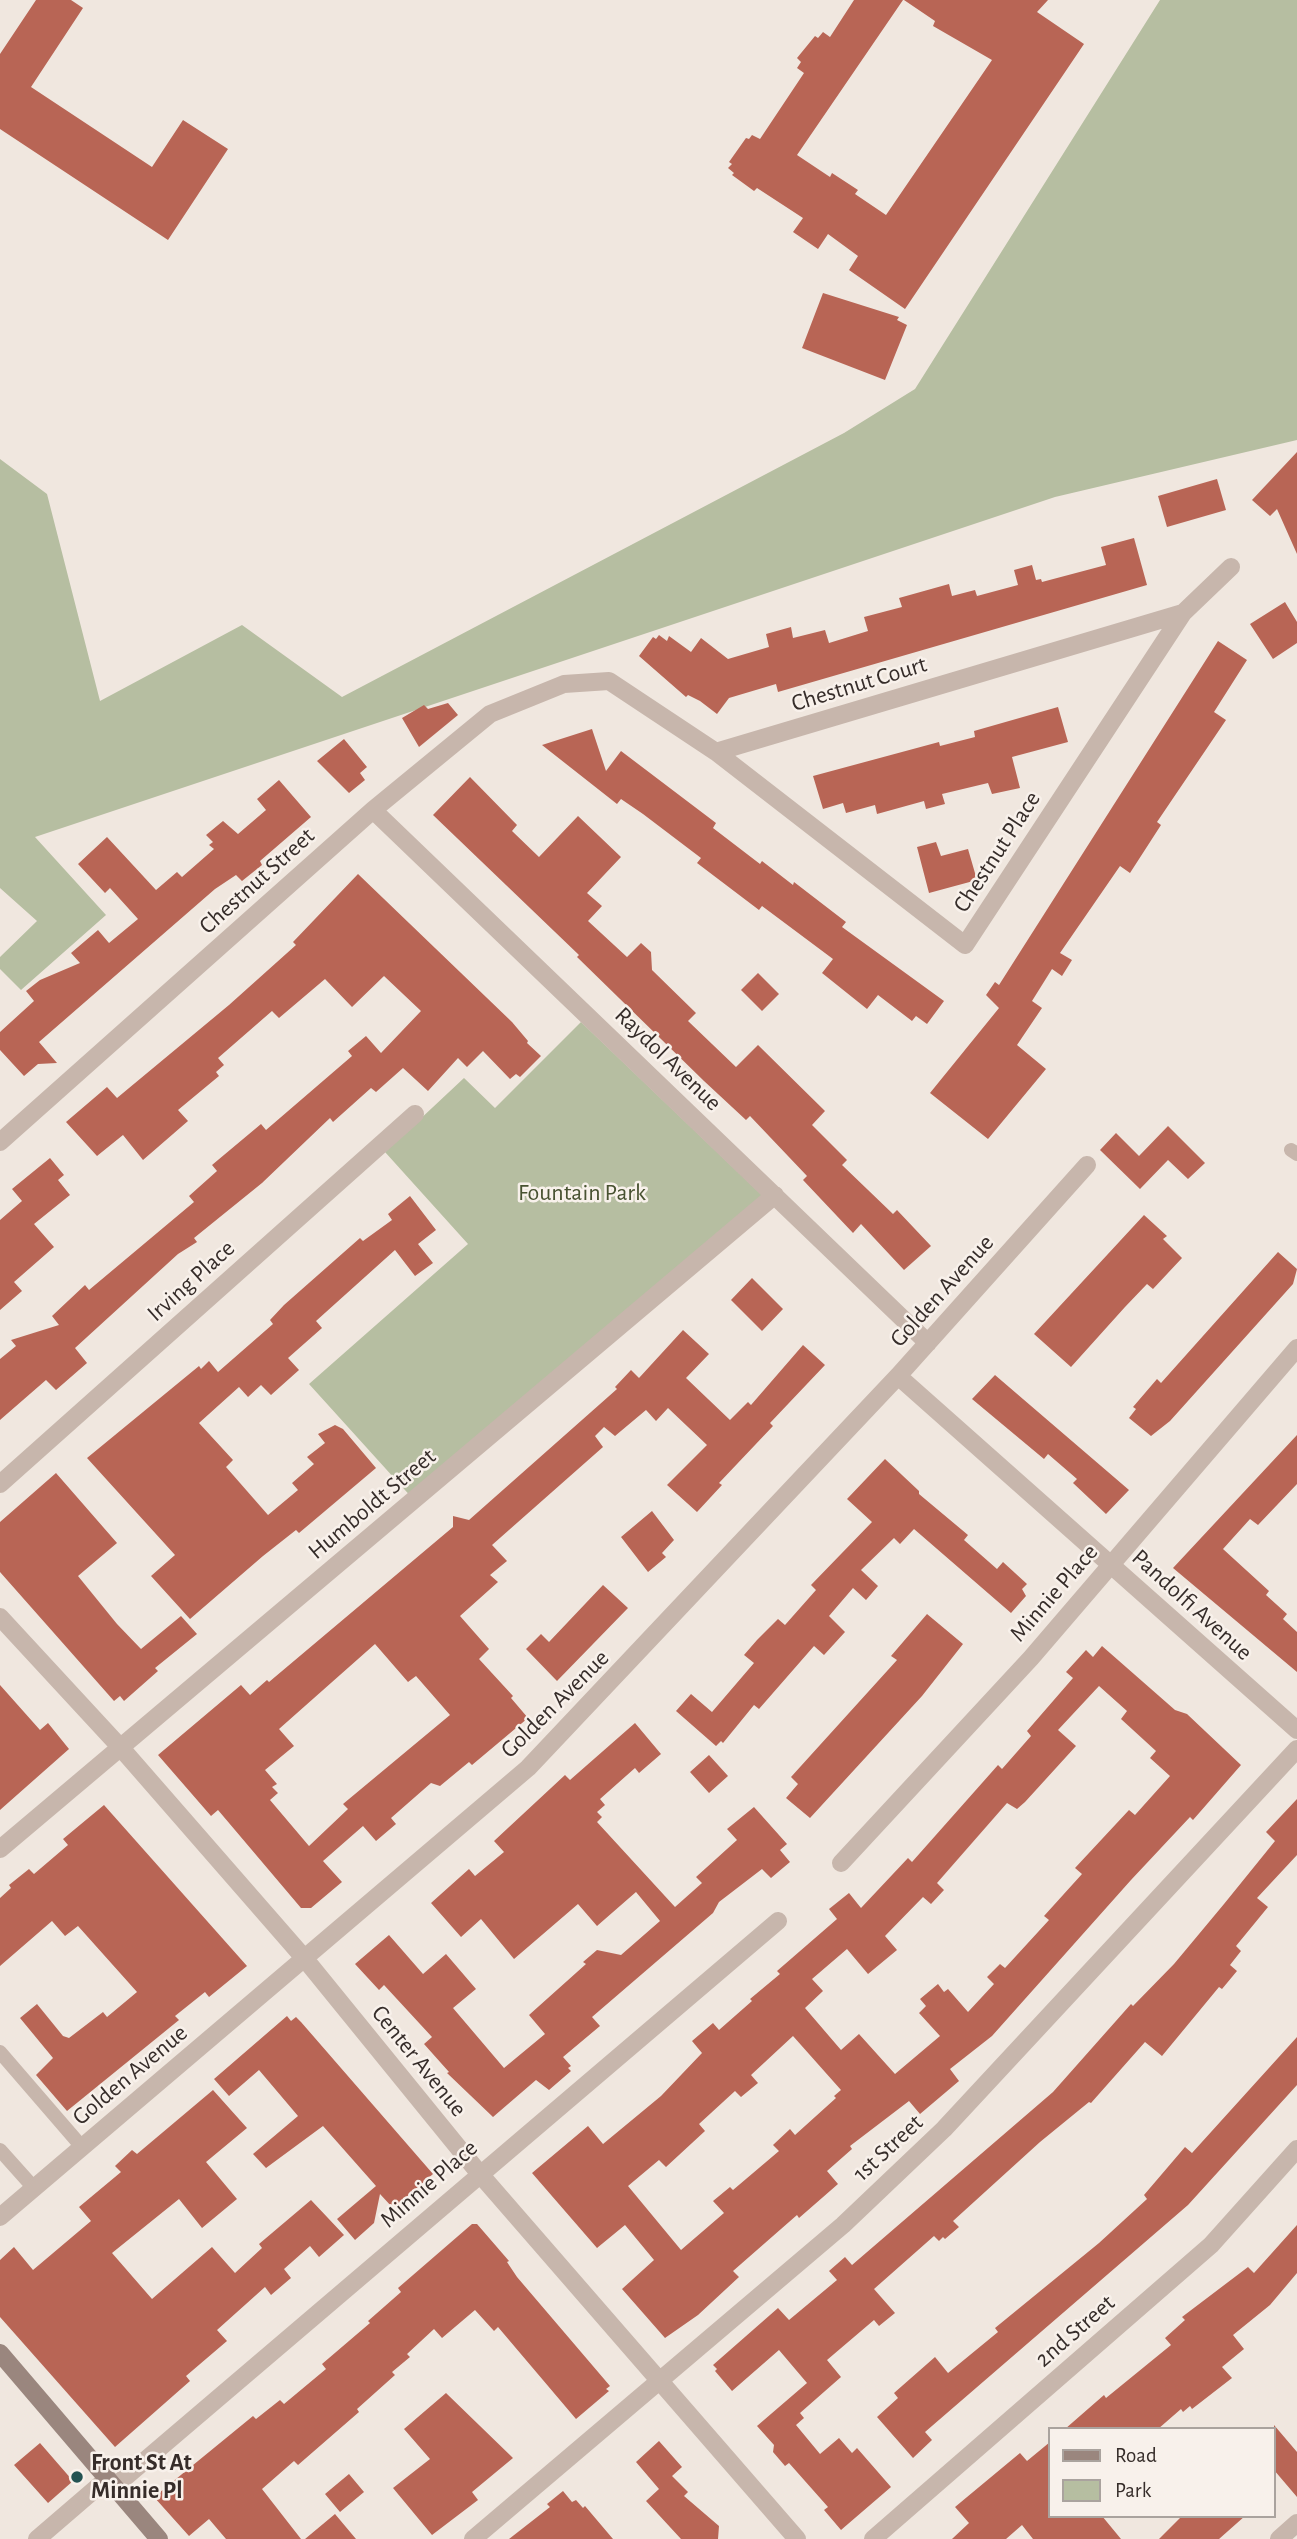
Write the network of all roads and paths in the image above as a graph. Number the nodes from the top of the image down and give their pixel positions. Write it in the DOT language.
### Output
graph roads {
  1 [pos="1231,567"];
  2 [pos="1183,613"];
  3 [pos="716,752"];
  4 [pos="373,810"];
  5 [pos="415,1114"];
  6 [pos="0,1142"];
  7 [pos="1087,1165"];
  8 [pos="775,1195"];
  9 [pos="928,1343"];
  10 [pos="1297,1348"];
  11 [pos="898,1377"];
  12 [pos="0,1483"];
  13 [pos="1111,1565"];
  14 [pos="0,1617"];
  15 [pos="1297,1730"];
  16 [pos="121,1748"];
  17 [pos="1297,1749"];
  18 [pos="0,1849"];
  19 [pos="841,1863"];
  20 [pos="778,1921"];
  21 [pos="304,1959"];
  22 [pos="1,2055"];
  23 [pos="82,2147"];
  24 [pos="1297,2148"];
  25 [pos="0,2150"];
  26 [pos="479,2173"];
  27 [pos="34,2188"];
  28 [pos="0,2217"];
  29 [pos="0,2353"];
  30 [pos="659,2379"];
  31 [pos="111,2482"];
  32 [pos="1297,2523"];
  33 [pos="37,2539"];
  34 [pos="159,2539"];
  35 [pos="473,2539"];
  36 [pos="797,2539"];
  37 [pos="873,2539"];
  38 [pos="1279,2539"];
  1 -- 2 [label="street, Chestnut Place"];
  2 -- 3 [label="street, Chestnut Court"];
  2 -- 3 [label="street, Chestnut Place"];
  3 -- 4 [label="street, Chestnut Street"];
  4 -- 6 [label="street, Chestnut Street"];
  4 -- 8 [label="street, Raydol Avenue"];
  5 -- 12 [label="street, Irving Place"];
  7 -- 9 [label="street, Golden Avenue"];
  8 -- 9 [label="street, Raydol Avenue"];
  8 -- 16 [label="street, Humboldt Street"];
  9 -- 11 [label="street, Golden Avenue"];
  10 -- 13 [label="street, Minnie Place"];
  11 -- 13 [label="street, Pandolfi Avenue"];
  11 -- 21 [label="street, Golden Avenue"];
  13 -- 15 [label="street, Pandolfi Avenue"];
  13 -- 19 [label="street, Minnie Place"];
  14 -- 16 [label="street, Center Avenue"];
  16 -- 18 [label="street, Humboldt Street"];
  16 -- 21 [label="street, Center Avenue"];
  17 -- 30 [label="street, 1st Street"];
  20 -- 26 [label="street, Minnie Place"];
  21 -- 23 [label="street, Golden Avenue"];
  21 -- 26 [label="street, Center Avenue"];
  22 -- 23 [label="lane"];
  23 -- 27 [label="street, Golden Avenue"];
  24 -- 37 [label="street, 2nd Street"];
  25 -- 27 [label="lane"];
  26 -- 30 [label="street, Center Avenue"];
  26 -- 31 [label="street, Minnie Place"];
  27 -- 28 [label="street, Golden Avenue"];
  29 -- 31 [label="street"];
  30 -- 35 [label="street, 1st Street"];
  30 -- 36 [label="street, Center Avenue"];
  31 -- 33 [label="street, Minnie Place"];
  31 -- 34 [label="street"];
  32 -- 38 [label="street"];
}
